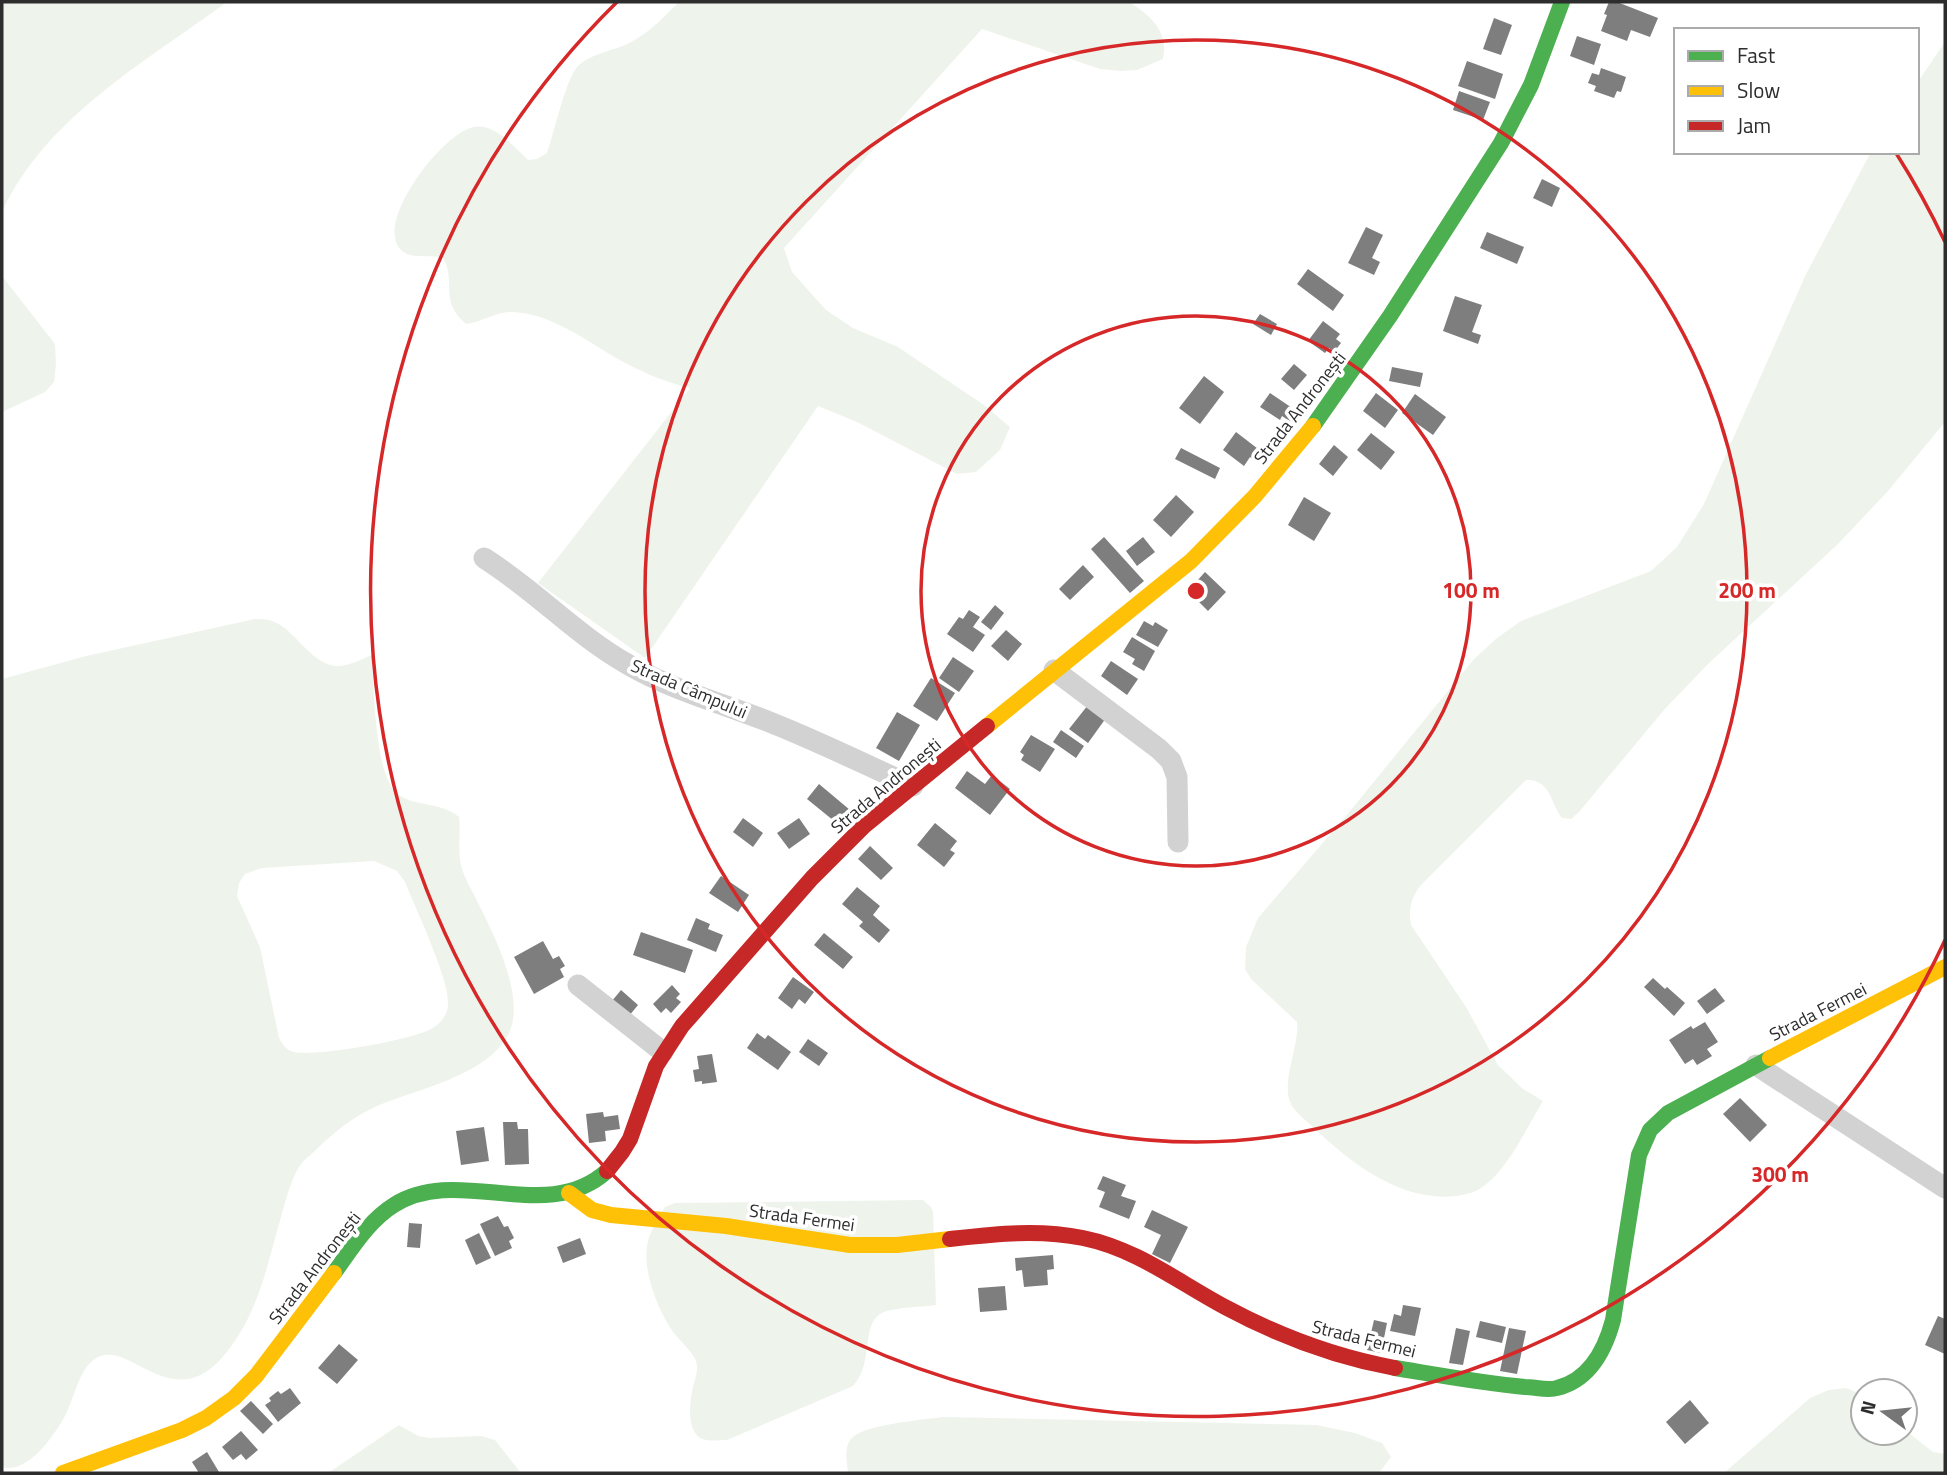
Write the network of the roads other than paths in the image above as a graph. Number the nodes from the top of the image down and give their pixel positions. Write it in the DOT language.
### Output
graph roads {
  1 [pos="1562,2"];
  2 [pos="484,558"];
  3 [pos="1054,670"];
  4 [pos="913,786"];
  5 [pos="1178,842"];
  6 [pos="1945,967"];
  7 [pos="578,985"];
  8 [pos="663,1052"];
  9 [pos="1756,1065"];
  10 [pos="1945,1188"];
  11 [pos="569,1193"];
  12 [pos="63,1473"];
  1 -- 3 [label="street, Strada Andronești"];
  2 -- 4 [label="street, Strada Câmpului"];
  3 -- 4 [label="street, Strada Andronești"];
  3 -- 5 [label="street"];
  4 -- 8 [label="street, Strada Andronești"];
  6 -- 9 [label="street, Strada Fermei"];
  7 -- 8 [label="street"];
  8 -- 11 [label="street, Strada Andronești"];
  9 -- 10 [label="street"];
  9 -- 11 [label="street, Strada Fermei"];
  11 -- 12 [label="street, Strada Andronești"];
}
